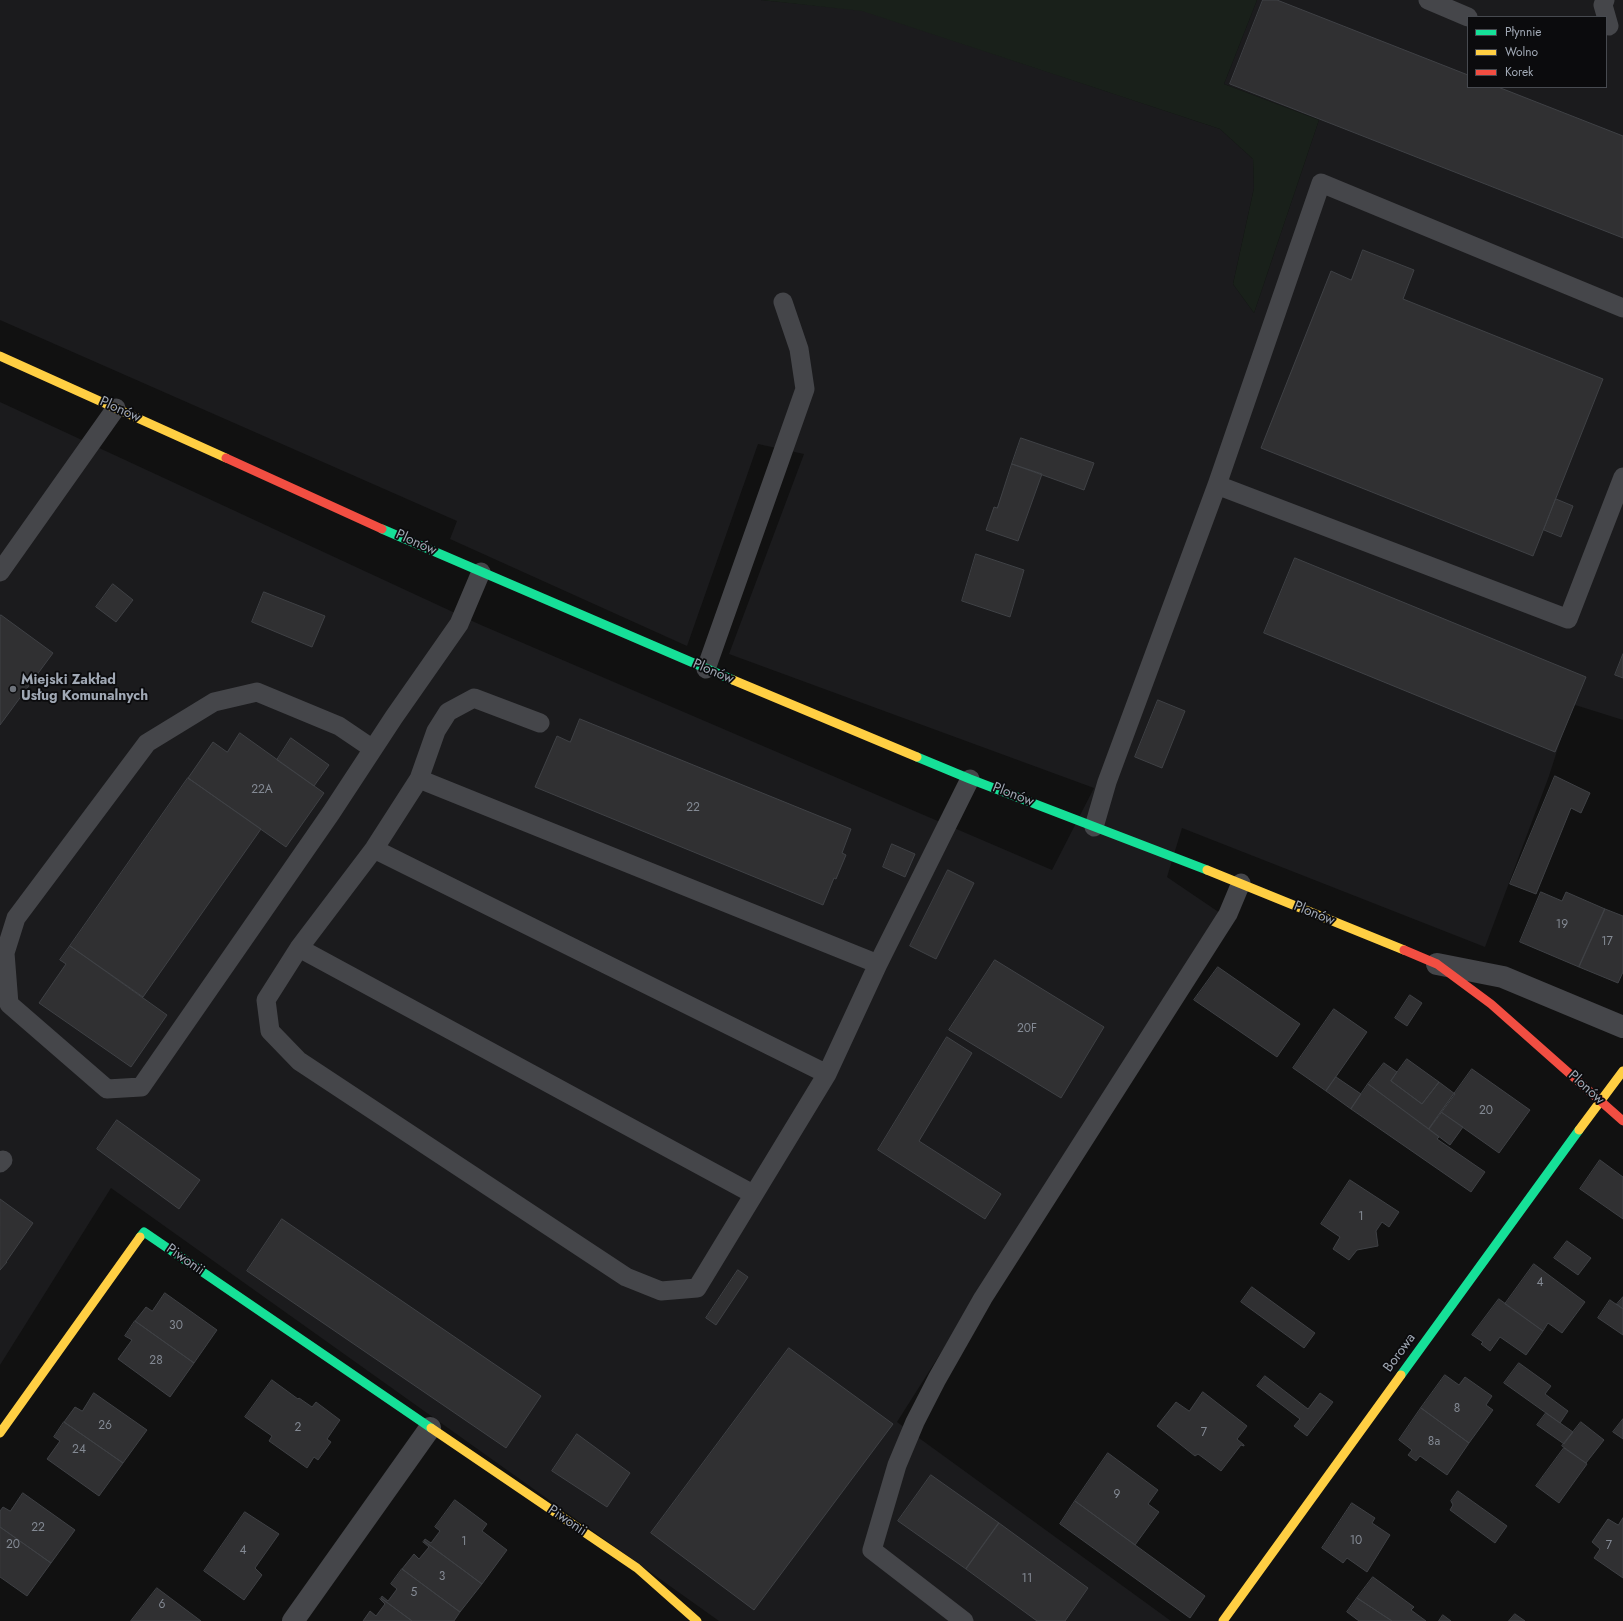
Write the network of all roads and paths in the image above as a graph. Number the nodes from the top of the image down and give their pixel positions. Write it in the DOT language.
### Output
graph roads {
  1 [pos="1428,0"];
  2 [pos="1605,0"];
  3 [pos="1467,17"];
  4 [pos="1613,29"];
  5 [pos="783,302"];
  6 [pos="1623,308"];
  7 [pos="0,356"];
  8 [pos="116,408"];
  9 [pos="1623,477"];
  10 [pos="1217,485"];
  11 [pos="0,572"];
  12 [pos="481,572"];
  13 [pos="706,669"];
  14 [pos="540,723"];
  15 [pos="373,749"];
  16 [pos="970,779"];
  17 [pos="419,780"];
  18 [pos="1094,827"];
  19 [pos="374,849"];
  20 [pos="1241,883"];
  21 [pos="299,948"];
  22 [pos="878,964"];
  23 [pos="1437,964"];
  24 [pos="1623,1027"];
  25 [pos="1623,1071"];
  26 [pos="827,1074"];
  27 [pos="1601,1102"];
  28 [pos="1623,1121"];
  29 [pos="753,1194"];
  30 [pos="430,1428"];
  31 [pos="0,1433"];
  32 [pos="293,1621"];
  33 [pos="697,1621"];
  34 [pos="964,1621"];
  35 [pos="1224,1621"];
  1 -- 3 [label="lane"];
  2 -- 4 [label="lane"];
  5 -- 13 [label="lane"];
  6 -- 10 [label="lane"];
  7 -- 8 [label="street, Plonów"];
  8 -- 11 [label="lane"];
  8 -- 12 [label="street, Plonów"];
  9 -- 10 [label="lane"];
  10 -- 18 [label="lane"];
  12 -- 13 [label="street, Plonów"];
  12 -- 15 [label="lane"];
  13 -- 16 [label="street, Plonów"];
  14 -- 17 [label="lane"];
  15 -- 15 [label="lane"];
  16 -- 18 [label="street, Plonów"];
  16 -- 22 [label="lane"];
  17 -- 19 [label="lane"];
  17 -- 22 [label="lane"];
  18 -- 20 [label="street, Plonów"];
  19 -- 21 [label="lane"];
  19 -- 26 [label="lane"];
  20 -- 23 [label="street, Plonów"];
  20 -- 34 [label="lane"];
  21 -- 29 [label="lane"];
  21 -- 29 [label="lane"];
  22 -- 26 [label="lane"];
  23 -- 24 [label="street, Plonów"];
  23 -- 27 [label="street, Plonów"];
  25 -- 27 [label="street, Borowa"];
  26 -- 29 [label="lane"];
  27 -- 28 [label="street, Plonów"];
  27 -- 35 [label="street, Borowa"];
  30 -- 31 [label="street, Piwonii"];
  30 -- 32 [label="street"];
  30 -- 33 [label="street, Piwonii"];
}
